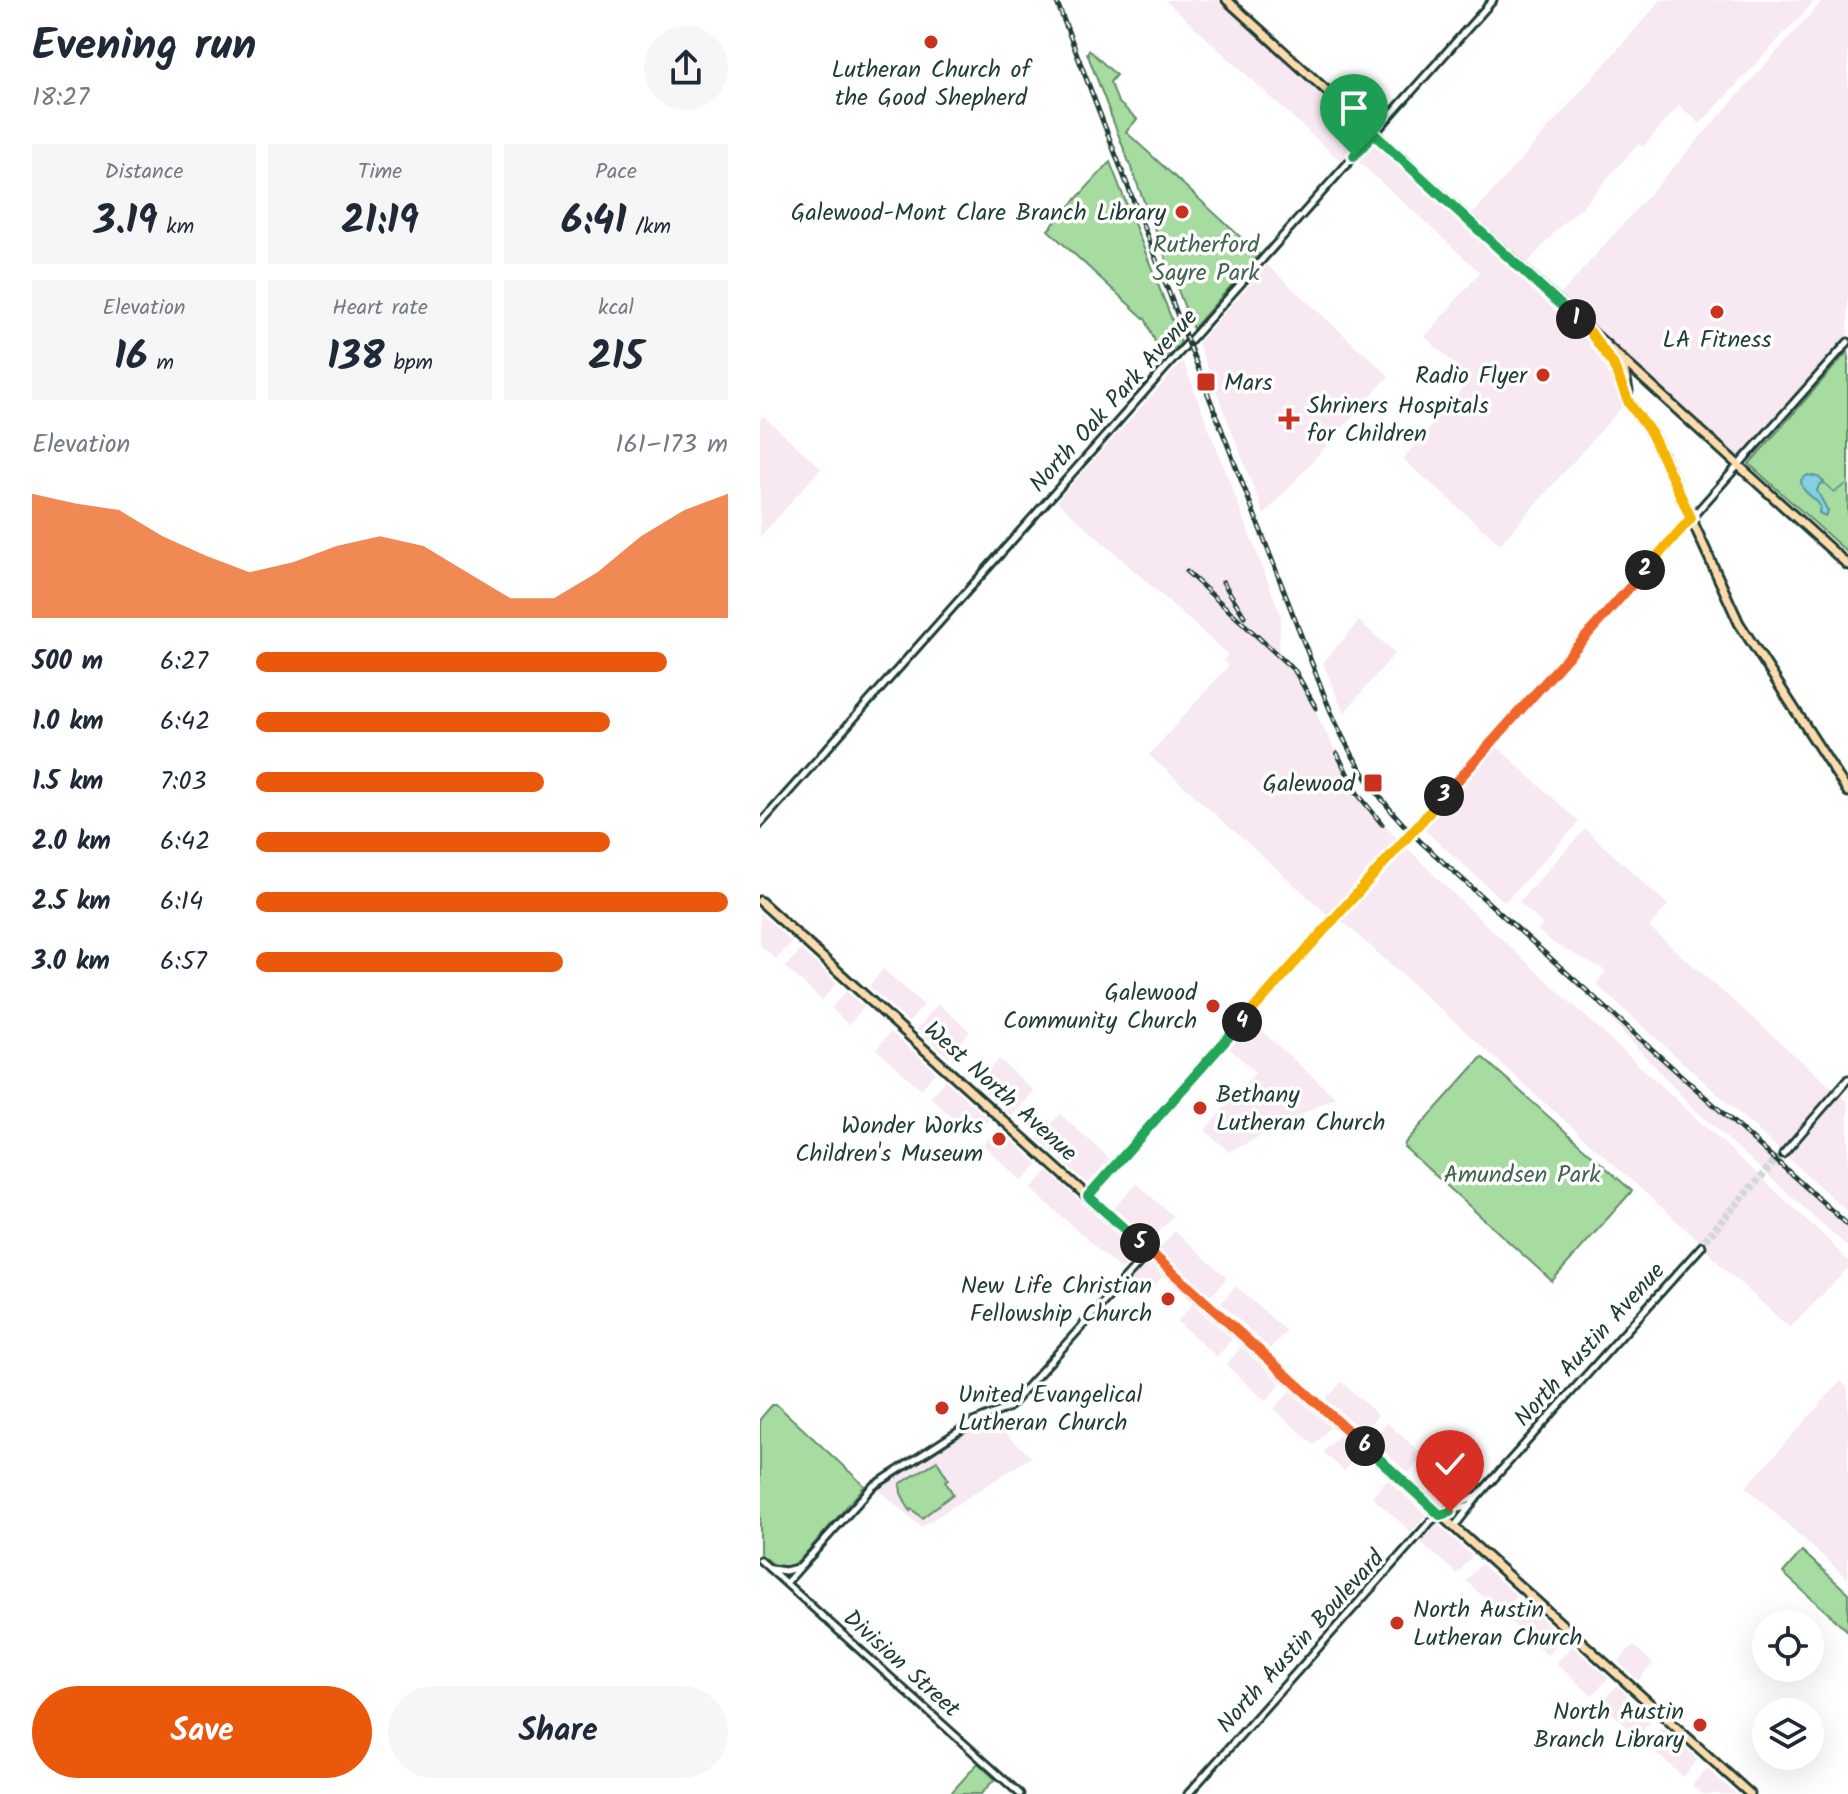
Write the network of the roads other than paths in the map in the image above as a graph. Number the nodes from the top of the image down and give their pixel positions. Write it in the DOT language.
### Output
graph roads {
  1 [pos="1227,0"];
  2 [pos="1493,0"];
  3 [pos="1374,134"];
  4 [pos="1590,332"];
  5 [pos="1848,342"];
  6 [pos="1623,362"];
  7 [pos="1644,381"];
  8 [pos="1627,389"];
  9 [pos="1629,403"];
  10 [pos="1738,467"];
  11 [pos="1691,518"];
  12 [pos="1848,565"];
  13 [pos="1848,792"];
  14 [pos="760,824"];
  15 [pos="760,901"];
  16 [pos="1848,1079"];
  17 [pos="1782,1153"];
  18 [pos="1088,1196"];
  19 [pos="1701,1245"];
  20 [pos="1149,1252"];
  21 [pos="1478,1496"];
  22 [pos="1471,1505"];
  23 [pos="1443,1513"];
  24 [pos="1454,1527"];
  25 [pos="760,1560"];
  26 [pos="801,1566"];
  27 [pos="768,1567"];
  28 [pos="786,1583"];
  29 [pos="1020,1794"];
  30 [pos="1188,1794"];
  31 [pos="1750,1794"];
  1 -- 3 [label="main road"];
  2 -- 3 [label="street, North Oak Park Avenue"];
  3 -- 4 [label="main road"];
  3 -- 14 [label="street, North Oak Park Avenue"];
  4 -- 6 [label="main road"];
  4 -- 9 [label="main road"];
  5 -- 10 [label="street"];
  6 -- 7 [label="main road"];
  6 -- 8 [label="main road"];
  7 -- 8 [label="main road"];
  7 -- 10 [label="main road"];
  8 -- 9 [label="main road"];
  9 -- 11 [label="main road"];
  10 -- 11 [label="street"];
  10 -- 12 [label="main road"];
  11 -- 13 [label="main road"];
  11 -- 18 [label="street"];
  15 -- 18 [label="main road, West North Avenue"];
  16 -- 17 [label="street"];
  18 -- 20 [label="main road, West North Avenue"];
  19 -- 21 [label="street, North Austin Avenue"];
  20 -- 23 [label="main road, West North Avenue"];
  20 -- 26 [label="street"];
  21 -- 22 [label="street, North Austin Avenue"];
  21 -- 23 [label="street, North Austin Avenue"];
  22 -- 23 [label="street"];
  22 -- 24 [label="street, North Austin Avenue"];
  23 -- 24 [label="main road, West North Avenue"];
  23 -- 30 [label="street, North Austin Boulevard"];
  24 -- 31 [label="main road, West North Avenue"];
  25 -- 27 [label="street, Division Street"];
  26 -- 27 [label="street"];
  26 -- 28 [label="street"];
  27 -- 28 [label="street, Division Street"];
  28 -- 29 [label="street, Division Street"];
}
